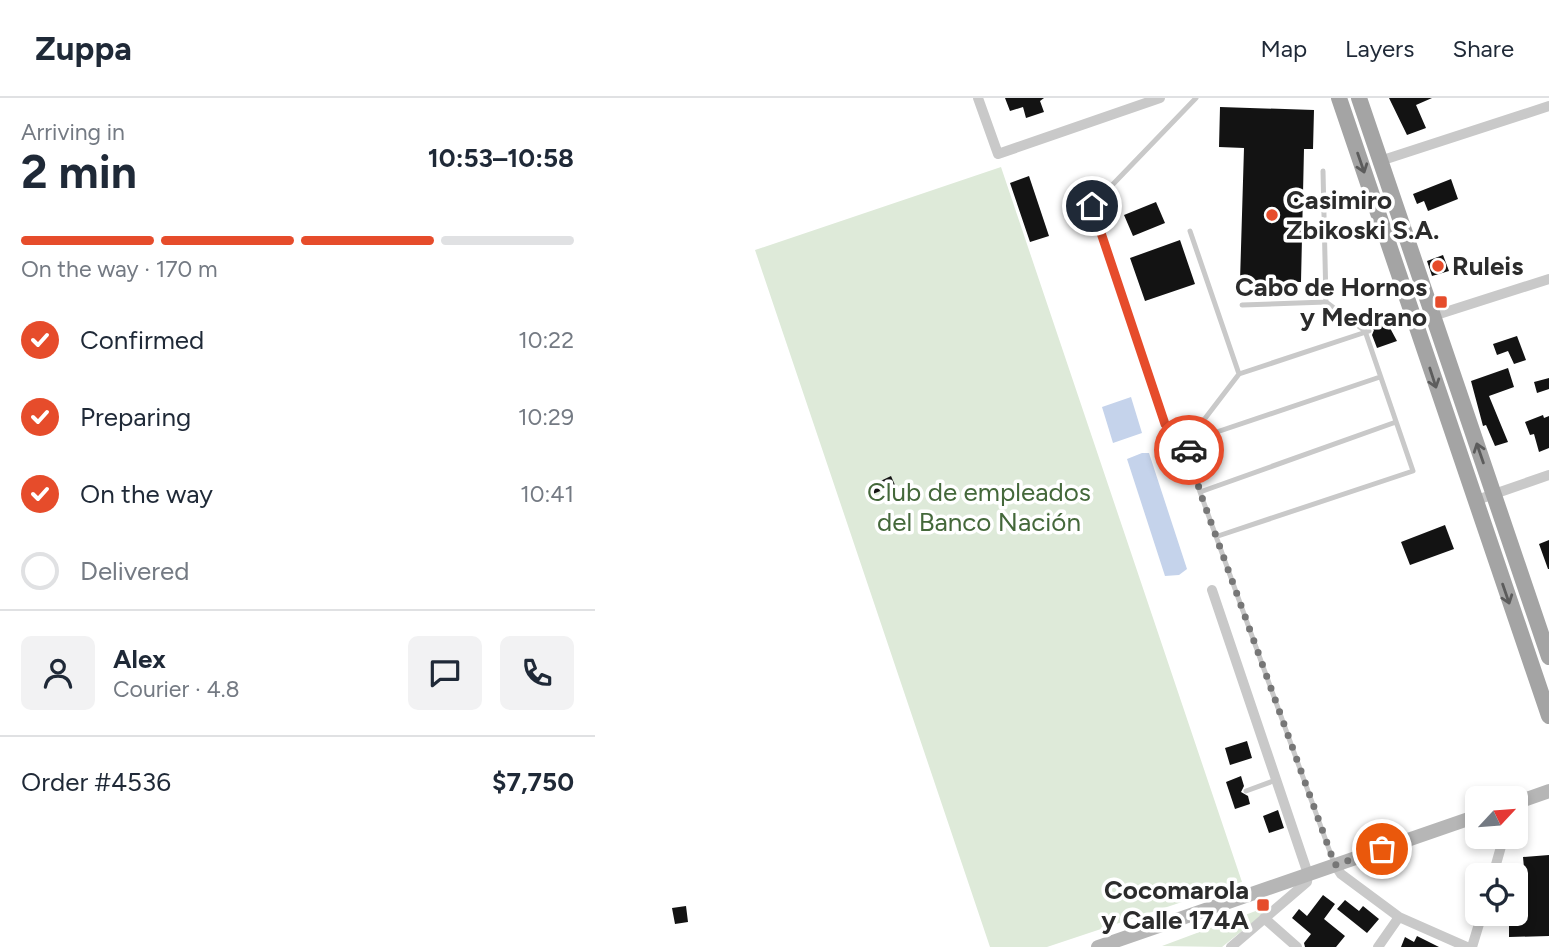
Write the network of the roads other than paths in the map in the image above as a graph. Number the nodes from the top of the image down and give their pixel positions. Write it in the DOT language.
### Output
graph roads {
  1 [pos="978,98"];
  2 [pos="1159,98"];
  3 [pos="1196,98"];
  4 [pos="1339,98"];
  5 [pos="1359,98"];
  6 [pos="1549,106"];
  7 [pos="1380,161"];
  8 [pos="1323,171"];
  9 [pos="1190,231"];
  10 [pos="1549,279"];
  11 [pos="1326,302"];
  12 [pos="1243,305"];
  13 [pos="1433,316"];
  14 [pos="1414,320"];
  15 [pos="1395,327"];
  16 [pos="1367,331"];
  17 [pos="1239,374"];
  18 [pos="1380,377"];
  19 [pos="1396,422"];
  20 [pos="1187,442"];
  21 [pos="1549,475"];
  22 [pos="1200,492"];
  23 [pos="1494,494"];
  24 [pos="1474,501"];
  25 [pos="1218,536"];
  26 [pos="1212,590"];
  27 [pos="1546,639"];
  28 [pos="1549,657"];
  29 [pos="1549,716"];
  30 [pos="1276,779"];
  31 [pos="1246,791"];
  32 [pos="1549,791"];
  33 [pos="1528,798"];
  34 [pos="1465,820"];
  35 [pos="1335,865"];
  36 [pos="1308,874"];
  37 [pos="1399,917"];
  38 [pos="1264,918"];
  39 [pos="1478,926"];
  40 [pos="1098,947"];
  41 [pos="1231,947"];
  42 [pos="1297,947"];
  43 [pos="1378,947"];
  44 [pos="1470,947"];
  1 -- 2 [label="street"];
  3 -- 20 [label="lane"];
  4 -- 14 [label="main road, one-way"];
  5 -- 7 [label="main road"];
  6 -- 7 [label="street"];
  7 -- 13 [label="main road"];
  8 -- 11 [label="lane"];
  9 -- 17 [label="lane"];
  10 -- 13 [label="street"];
  11 -- 12 [label="lane"];
  11 -- 16 [label="lane"];
  23 -- 13 [label="main road, one-way"];
  14 -- 15 [label="lane"];
  14 -- 24 [label="main road, one-way"];
  16 -- 17 [label="lane"];
  16 -- 18 [label="lane"];
  17 -- 20 [label="lane"];
  18 -- 19 [label="lane"];
  18 -- 20 [label="lane"];
  19 -- 22 [label="lane"];
  19 -- 25 [label="lane"];
  20 -- 22 [label="lane"];
  21 -- 23 [label="street"];
  22 -- 25 [label="lane"];
  23 -- 24 [label="street"];
  23 -- 27 [label="main road"];
  24 -- 29 [label="main road, one-way"];
  25 -- 35 [label="lane"];
  26 -- 30 [label="street"];
  27 -- 28 [label="main road"];
  30 -- 31 [label="lane"];
  30 -- 36 [label="street"];
  32 -- 33 [label="main road"];
  34 -- 35 [label="main road"];
  35 -- 36 [label="main road"];
  35 -- 37 [label="street"];
  36 -- 38 [label="street"];
  36 -- 40 [label="main road"];
  37 -- 43 [label="street"];
  37 -- 44 [label="street"];
  38 -- 41 [label="street"];
  38 -- 42 [label="street"];
  39 -- 44 [label="street"];
}
